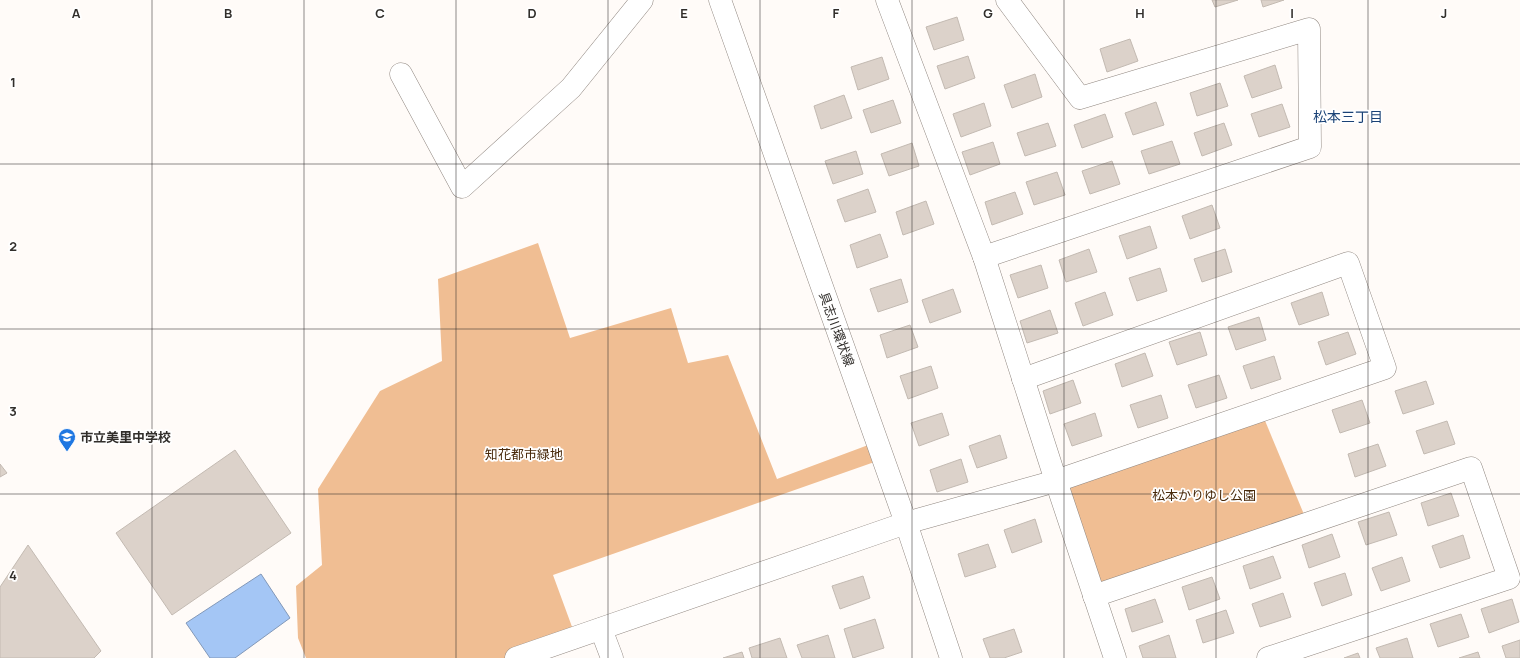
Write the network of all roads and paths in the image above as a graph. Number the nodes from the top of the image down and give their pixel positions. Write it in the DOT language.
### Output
graph roads {
  1 [pos="642,0"];
  2 [pos="720,0"];
  3 [pos="887,0"];
  4 [pos="1007,0"];
  5 [pos="401,74"];
  6 [pos="984,257"];
  7 [pos="1023,379"];
  8 [pos="1056,481"];
  9 [pos="906,523"];
  10 [pos="1094,596"];
  11 [pos="601,629"];
  12 [pos="516,658"];
  13 [pos="612,658"];
  14 [pos="951,658"];
  15 [pos="1115,658"];
  16 [pos="1268,658"];
  1 -- 5 [label="street"];
  2 -- 9 [label="street, 具志川環状線"];
  3 -- 6 [label="street"];
  4 -- 6 [label="street"];
  6 -- 7 [label="street"];
  7 -- 8 [label="street"];
  7 -- 8 [label="street"];
  8 -- 9 [label="street"];
  8 -- 10 [label="street"];
  9 -- 11 [label="street"];
  9 -- 14 [label="street, 具志川環状線"];
  10 -- 15 [label="street"];
  10 -- 16 [label="street"];
  11 -- 12 [label="street"];
  11 -- 13 [label="street"];
}
